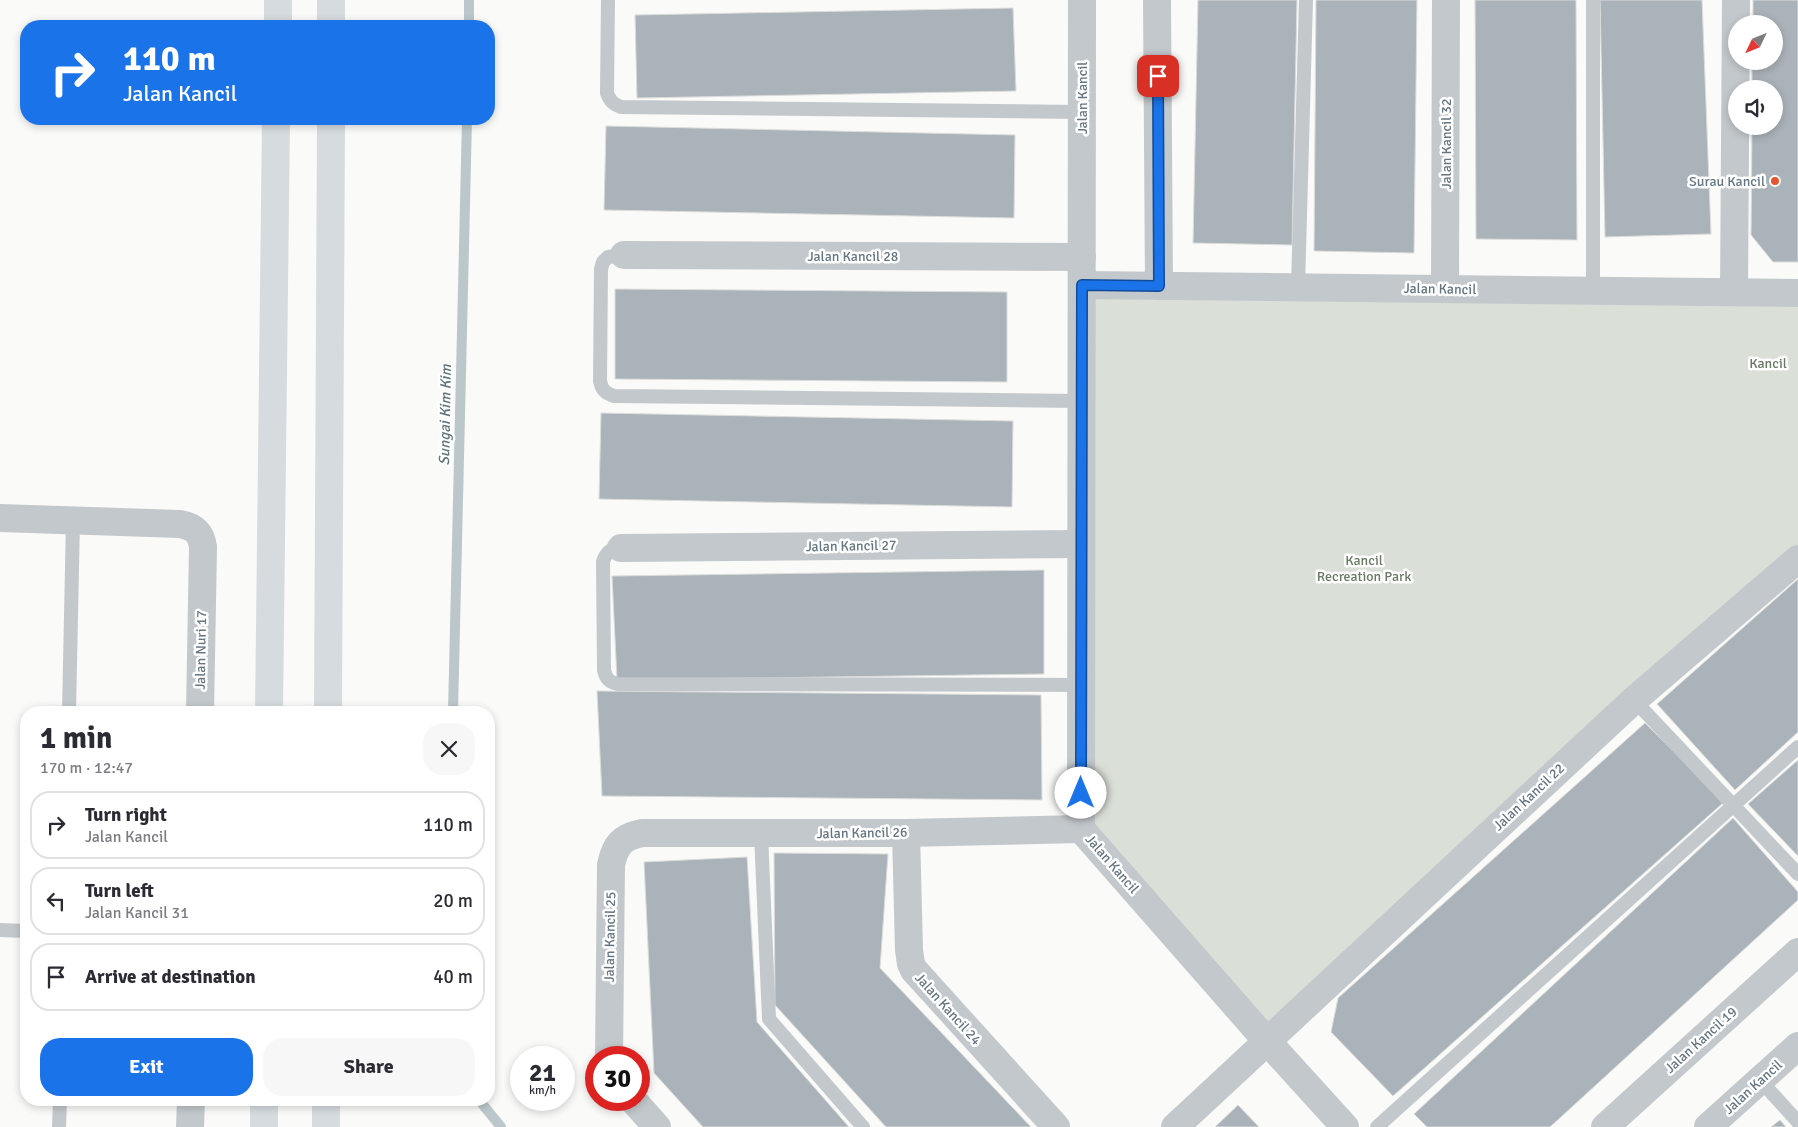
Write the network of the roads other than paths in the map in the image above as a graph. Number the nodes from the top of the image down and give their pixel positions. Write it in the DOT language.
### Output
graph roads {
  1 [pos="278,0"];
  2 [pos="331,0"];
  3 [pos="608,0"];
  4 [pos="1082,0"];
  5 [pos="1157,0"];
  6 [pos="1306,0"];
  7 [pos="1446,0"];
  8 [pos="1593,0"];
  9 [pos="1736,0"];
  10 [pos="278,20"];
  11 [pos="331,20"];
  12 [pos="1082,112"];
  13 [pos="276,125"];
  14 [pos="330,125"];
  15 [pos="624,255"];
  16 [pos="1082,257"];
  17 [pos="1082,285"];
  18 [pos="1159,286"];
  19 [pos="1298,287"];
  20 [pos="1445,289"];
  21 [pos="1593,290"];
  22 [pos="1734,292"];
  23 [pos="1798,293"];
  24 [pos="1082,401"];
  25 [pos="0,518"];
  26 [pos="73,520"];
  27 [pos="1081,544"];
  28 [pos="621,548"];
  29 [pos="1798,559"];
  30 [pos="1082,685"];
  31 [pos="1634,700"];
  32 [pos="69,706"];
  33 [pos="200,706"];
  34 [pos="269,706"];
  35 [pos="328,706"];
  36 [pos="1798,747"];
  37 [pos="1734,805"];
  38 [pos="1081,829"];
  39 [pos="642,833"];
  40 [pos="906,833"];
  41 [pos="760,834"];
  42 [pos="1798,874"];
  43 [pos="0,930"];
  44 [pos="20,931"];
  45 [pos="1798,952"];
  46 [pos="1266,1040"];
  47 [pos="609,1046"];
  48 [pos="1798,1046"];
  49 [pos="1760,1080"];
  50 [pos="60,1106"];
  51 [pos="190,1106"];
  52 [pos="264,1106"];
  53 [pos="326,1106"];
  54 [pos="643,1111"];
  55 [pos="1798,1122"];
  56 [pos="60,1127"];
  57 [pos="190,1127"];
  58 [pos="264,1127"];
  59 [pos="326,1127"];
  60 [pos="657,1127"];
  61 [pos="863,1127"];
  62 [pos="1056,1127"];
  63 [pos="1175,1127"];
  64 [pos="1345,1127"];
  65 [pos="1377,1127"];
  66 [pos="1605,1127"];
  67 [pos="1708,1127"];
  1 -- 10 [label="main road"];
  2 -- 11 [label="main road"];
  3 -- 12 [label="lane"];
  4 -- 12 [label="street, Jalan Kancil"];
  5 -- 18 [label="street"];
  6 -- 19 [label="lane"];
  7 -- 20 [label="street, Jalan Kancil 32"];
  8 -- 21 [label="lane"];
  9 -- 22 [label="street"];
  12 -- 16 [label="street, Jalan Kancil"];
  13 -- 34 [label="main road"];
  14 -- 35 [label="main road"];
  15 -- 16 [label="street, Jalan Kancil 28"];
  15 -- 24 [label="lane"];
  16 -- 17 [label="street, Jalan Kancil"];
  17 -- 18 [label="street, Jalan Kancil"];
  17 -- 24 [label="street, Jalan Kancil"];
  18 -- 19 [label="street, Jalan Kancil"];
  19 -- 20 [label="street, Jalan Kancil"];
  20 -- 21 [label="street, Jalan Kancil"];
  21 -- 22 [label="street, Jalan Kancil"];
  22 -- 23 [label="street, Jalan Kancil"];
  24 -- 27 [label="street, Jalan Kancil"];
  25 -- 26 [label="street, Jalan Nuri 17"];
  26 -- 32 [label="lane"];
  26 -- 33 [label="street, Jalan Nuri 17"];
  27 -- 28 [label="street, Jalan Kancil 27"];
  27 -- 30 [label="street, Jalan Kancil"];
  28 -- 30 [label="lane"];
  29 -- 31 [label="street, Jalan Kancil 22"];
  30 -- 38 [label="street, Jalan Kancil"];
  31 -- 37 [label="lane"];
  31 -- 46 [label="street, Jalan Kancil 22"];
  36 -- 37 [label="lane"];
  37 -- 42 [label="lane"];
  37 -- 65 [label="lane"];
  38 -- 40 [label="street, Jalan Kancil 26"];
  38 -- 46 [label="street, Jalan Kancil"];
  39 -- 41 [label="street, Jalan Kancil 26"];
  39 -- 47 [label="street, Jalan Kancil 25"];
  40 -- 41 [label="street, Jalan Kancil 26"];
  40 -- 62 [label="street, Jalan Kancil 24"];
  41 -- 61 [label="lane"];
  43 -- 44 [label="lane"];
  45 -- 66 [label="street, Jalan Kancil 19"];
  46 -- 63 [label="street, Jalan Kancil 22"];
  46 -- 64 [label="street, Jalan Kancil"];
  48 -- 49 [label="street, Jalan Kancil"];
  49 -- 55 [label="lane"];
  49 -- 67 [label="street, Jalan Kancil"];
  50 -- 56 [label="lane"];
  51 -- 57 [label="street"];
  52 -- 58 [label="main road"];
  53 -- 59 [label="main road"];
  54 -- 60 [label="street"];
}
